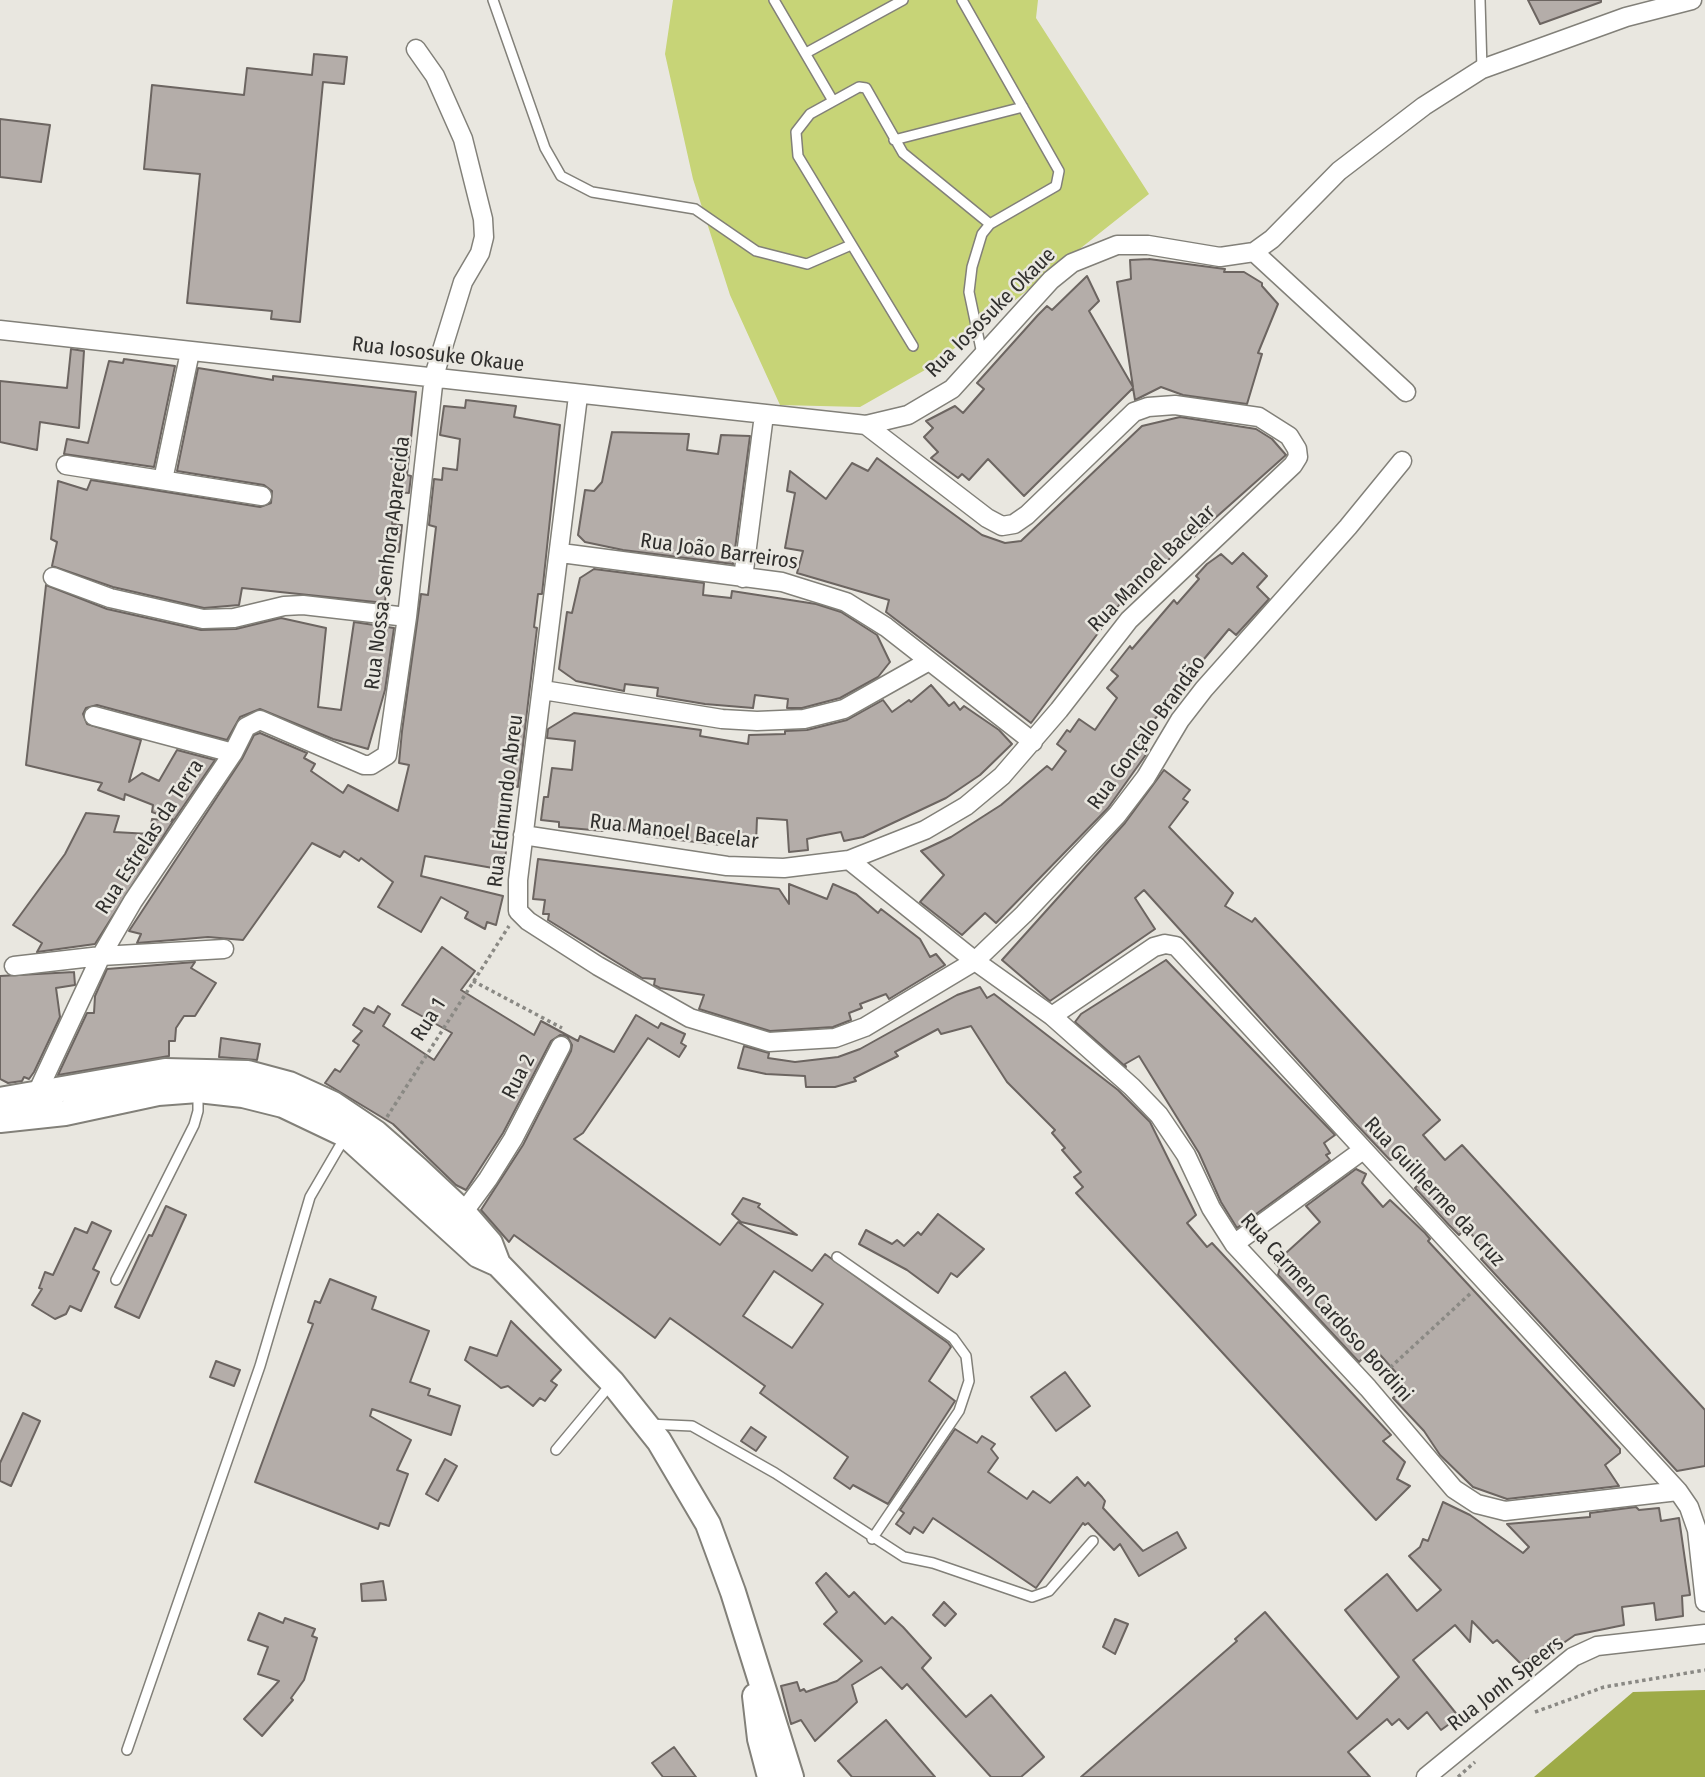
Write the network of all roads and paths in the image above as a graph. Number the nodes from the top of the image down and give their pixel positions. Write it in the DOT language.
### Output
graph roads {
  1 [pos="493,0"];
  2 [pos="774,0"];
  3 [pos="903,0"];
  4 [pos="962,0"];
  5 [pos="1480,0"];
  6 [pos="1692,0"];
  7 [pos="416,49"];
  8 [pos="806,53"];
  9 [pos="1482,69"];
  10 [pos="833,101"];
  11 [pos="1023,107"];
  12 [pos="894,140"];
  13 [pos="990,224"];
  14 [pos="851,246"];
  15 [pos="1254,252"];
  16 [pos="0,330"];
  17 [pos="913,346"];
  18 [pos="190,352"];
  19 [pos="982,356"];
  20 [pos="434,376"];
  21 [pos="1406,392"];
  22 [pos="578,396"];
  23 [pos="764,415"];
  24 [pos="866,425"];
  25 [pos="1402,461"];
  26 [pos="66,465"];
  27 [pos="163,480"];
  28 [pos="262,496"];
  29 [pos="561,553"];
  30 [pos="53,577"];
  31 [pos="743,578"];
  32 [pos="407,617"];
  33 [pos="929,661"];
  34 [pos="543,690"];
  35 [pos="94,716"];
  36 [pos="1033,742"];
  37 [pos="233,753"];
  38 [pos="387,755"];
  39 [pos="523,835"];
  40 [pos="849,860"];
  41 [pos="501,937"];
  42 [pos="224,949"];
  43 [pos="101,956"];
  44 [pos="975,961"];
  45 [pos="14,966"];
  46 [pos="473,980"];
  47 [pos="1052,1016"];
  48 [pos="561,1046"];
  49 [pos="198,1090"];
  50 [pos="0,1100"];
  51 [pos="36,1106"];
  52 [pos="0,1120"];
  53 [pos="385,1120"];
  54 [pos="346,1135"];
  55 [pos="1363,1150"];
  56 [pos="457,1221"];
  57 [pos="1234,1244"];
  58 [pos="837,1257"];
  59 [pos="116,1280"];
  60 [pos="1484,1280"];
  61 [pos="612,1382"];
  62 [pos="1368,1388"];
  63 [pos="646,1425"];
  64 [pos="556,1450"];
  65 [pos="1678,1491"];
  66 [pos="872,1539"];
  67 [pos="1093,1541"];
  68 [pos="1705,1602"];
  69 [pos="1705,1634"];
  70 [pos="1705,1670"];
  71 [pos="757,1678"];
  72 [pos="1531,1714"];
  73 [pos="127,1750"];
  74 [pos="1479,1759"];
  75 [pos="770,1777"];
  76 [pos="790,1777"];
  77 [pos="1426,1777"];
  78 [pos="1458,1777"];
  1 -- 14 [label="lane"];
  2 -- 8 [label="lane"];
  3 -- 8 [label="lane"];
  4 -- 11 [label="lane"];
  5 -- 9 [label="lane"];
  6 -- 9 [label="street"];
  7 -- 20 [label="street, Rua Nossa Senhora Aparecida"];
  8 -- 10 [label="lane"];
  9 -- 15 [label="street"];
  10 -- 12 [label="lane"];
  10 -- 14 [label="lane"];
  11 -- 12 [label="lane"];
  11 -- 13 [label="lane"];
  12 -- 13 [label="lane"];
  13 -- 19 [label="lane"];
  14 -- 17 [label="lane"];
  15 -- 19 [label="street, Rua Iososuke Okaue"];
  15 -- 21 [label="street"];
  16 -- 18 [label="street, Rua Iososuke Okaue"];
  18 -- 20 [label="street, Rua Iososuke Okaue"];
  18 -- 27 [label="street"];
  19 -- 24 [label="street, Rua Iososuke Okaue"];
  20 -- 22 [label="street, Rua Iososuke Okaue"];
  20 -- 32 [label="street, Rua Nossa Senhora Aparecida"];
  22 -- 23 [label="street, Rua Iososuke Okaue"];
  22 -- 29 [label="street, Rua Edmundo Abreu"];
  23 -- 24 [label="street, Rua Iososuke Okaue"];
  23 -- 31 [label="street"];
  24 -- 36 [label="street, Rua Manoel Bacelar"];
  25 -- 44 [label="street, Rua Gonçalo Brandão"];
  26 -- 27 [label="street"];
  27 -- 28 [label="street"];
  29 -- 31 [label="street, Rua João Barreiros"];
  29 -- 34 [label="street, Rua Edmundo Abreu"];
  30 -- 32 [label="street"];
  31 -- 33 [label="street, Rua João Barreiros"];
  32 -- 38 [label="street, Rua Nossa Senhora Aparecida"];
  33 -- 34 [label="street"];
  33 -- 36 [label="street, Rua João Barreiros"];
  34 -- 39 [label="street, Rua Edmundo Abreu"];
  35 -- 37 [label="street"];
  36 -- 40 [label="street, Rua Manoel Bacelar"];
  37 -- 38 [label="street, Rua Estrelas da Terra"];
  37 -- 43 [label="street, Rua Estrelas da Terra"];
  39 -- 40 [label="street, Rua Manoel Bacelar"];
  39 -- 44 [label="street, Rua Edmundo Abreu"];
  40 -- 44 [label="street, Rua Carmen Cardoso Bordini"];
  41 -- 46 [label="path, Rua 1"];
  42 -- 43 [label="street"];
  43 -- 45 [label="street"];
  43 -- 51 [label="street, Rua Estrelas da Terra"];
  44 -- 47 [label="street, Rua Carmen Cardoso Bordini"];
  46 -- 48 [label="path, Rua 2"];
  46 -- 53 [label="path, Rua 1"];
  47 -- 55 [label="street, Rua Guilherme da Cruz"];
  47 -- 57 [label="street, Rua Carmen Cardoso Bordini"];
  48 -- 56 [label="street, Rua 2"];
  49 -- 51 [label="main road"];
  49 -- 54 [label="main road"];
  49 -- 59 [label="lane"];
  50 -- 51 [label="main road"];
  51 -- 52 [label="main road"];
  51 -- 56 [label="main road"];
  54 -- 56 [label="main road"];
  54 -- 73 [label="lane"];
  55 -- 57 [label="street"];
  55 -- 60 [label="street, Rua Guilherme da Cruz"];
  56 -- 61 [label="main road"];
  57 -- 62 [label="street, Rua Carmen Cardoso Bordini"];
  58 -- 66 [label="lane"];
  60 -- 62 [label="path"];
  60 -- 65 [label="street, Rua Guilherme da Cruz"];
  61 -- 63 [label="main road"];
  61 -- 64 [label="lane"];
  62 -- 65 [label="street, Rua Carmen Cardoso Bordini"];
  63 -- 66 [label="lane"];
  63 -- 71 [label="main road"];
  65 -- 68 [label="street, Rua Guilherme da Cruz"];
  66 -- 67 [label="lane"];
  69 -- 77 [label="street, Rua Jonh Speers"];
  70 -- 72 [label="path"];
  71 -- 75 [label="main road"];
  71 -- 76 [label="main road"];
  74 -- 78 [label="path"];
}
